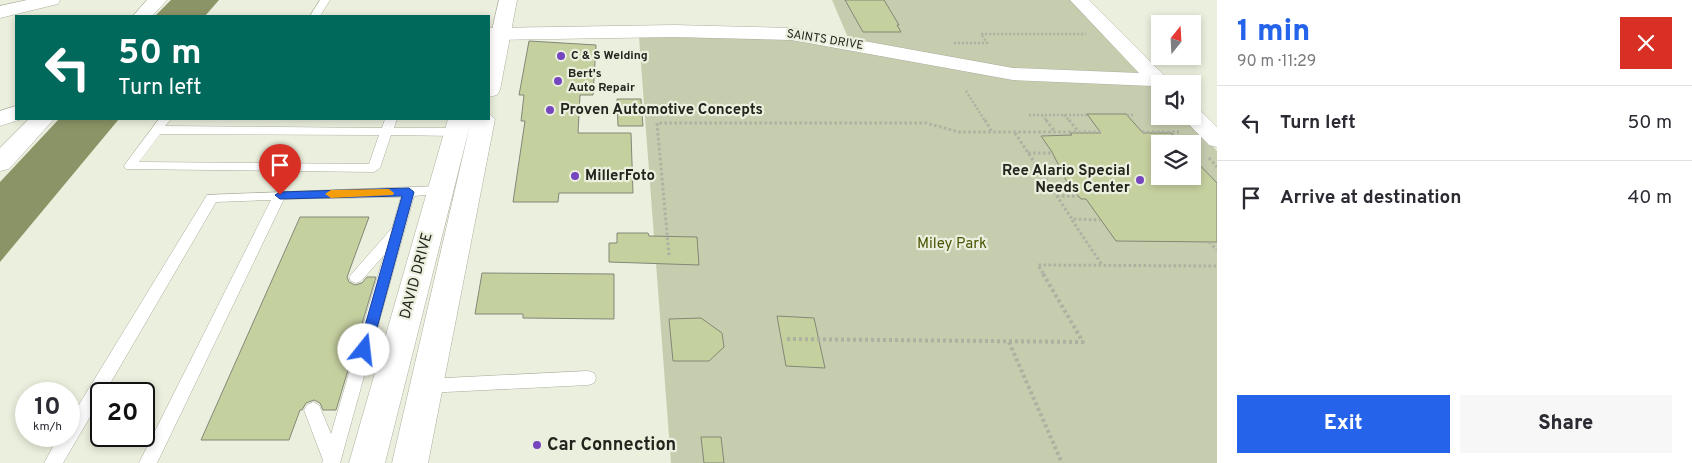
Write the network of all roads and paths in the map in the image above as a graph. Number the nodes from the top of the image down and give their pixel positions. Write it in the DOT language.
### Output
graph roads {
  1 [pos="51,0"];
  2 [pos="158,0"];
  3 [pos="325,0"];
  4 [pos="492,0"];
  5 [pos="508,0"];
  6 [pos="1079,0"];
  7 [pos="0,12"];
  8 [pos="143,15"];
  9 [pos="316,15"];
  10 [pos="488,15"];
  11 [pos="495,33"];
  12 [pos="1086,34"];
  13 [pos="946,43"];
  14 [pos="1153,75"];
  15 [pos="490,80"];
  16 [pos="1151,82"];
  17 [pos="966,91"];
  18 [pos="15,114"];
  19 [pos="1029,115"];
  20 [pos="1041,115"];
  21 [pos="1064,115"];
  22 [pos="1087,115"];
  23 [pos="1127,115"];
  24 [pos="1134,115"];
  25 [pos="0,119"];
  26 [pos="41,120"];
  27 [pos="165,120"];
  28 [pos="390,120"];
  29 [pos="483,120"];
  30 [pos="458,125"];
  31 [pos="1182,125"];
  32 [pos="1189,125"];
  33 [pos="157,130"];
  34 [pos="386,132"];
  35 [pos="993,132"];
  36 [pos="1014,132"];
  37 [pos="1078,132"];
  38 [pos="1101,132"];
  39 [pos="1142,132"];
  40 [pos="1055,133"];
  41 [pos="1210,147"];
  42 [pos="1028,153"];
  43 [pos="1053,153"];
  44 [pos="0,163"];
  45 [pos="1217,167"];
  46 [pos="440,190"];
  47 [pos="409,192"];
  48 [pos="280,195"];
  49 [pos="1056,196"];
  50 [pos="1078,196"];
  51 [pos="1072,219"];
  52 [pos="1100,220"];
  53 [pos="399,229"];
  54 [pos="1209,242"];
  55 [pos="1217,250"];
  56 [pos="669,256"];
  57 [pos="1102,265"];
  58 [pos="1217,266"];
  59 [pos="356,277"];
  60 [pos="787,339"];
  61 [pos="1009,342"];
  62 [pos="588,378"];
  63 [pos="426,386"];
  64 [pos="313,410"];
  65 [pos="332,462"];
  66 [pos="53,463"];
  67 [pos="148,463"];
  68 [pos="367,463"];
  69 [pos="410,463"];
  70 [pos="1062,463"];
  1 -- 7 [label="street"];
  2 -- 8 [label="street"];
  3 -- 9 [label="lane"];
  4 -- 10 [label="street"];
  5 -- 11 [label="street"];
  6 -- 14 [label="street"];
  11 -- 15 [label="street"];
  11 -- 16 [label="street, SAINTS DRIVE"];
  12 -- 13 [label="path"];
  17 -- 35 [label="path"];
  18 -- 25 [label="street"];
  19 -- 20 [label="path"];
  20 -- 21 [label="path"];
  20 -- 40 [label="path"];
  21 -- 22 [label="path"];
  21 -- 37 [label="path"];
  23 -- 24 [label="path"];
  26 -- 44 [label="street"];
  27 -- 33 [label="lane"];
  28 -- 34 [label="lane"];
  29 -- 63 [label="street, DAVID DRIVE"];
  30 -- 34 [label="lane"];
  30 -- 46 [label="street, DAVID DRIVE"];
  31 -- 39 [label="path"];
  32 -- 41 [label="street"];
  33 -- 34 [label="lane"];
  33 -- 34 [label="lane"];
  35 -- 36 [label="path"];
  35 -- 56 [label="path"];
  36 -- 40 [label="path"];
  36 -- 42 [label="path"];
  37 -- 38 [label="path"];
  37 -- 40 [label="path"];
  41 -- 45 [label="path"];
  42 -- 43 [label="path"];
  42 -- 49 [label="path"];
  46 -- 47 [label="lane"];
  46 -- 68 [label="street, DAVID DRIVE"];
  47 -- 48 [label="lane"];
  47 -- 53 [label="lane"];
  48 -- 66 [label="lane"];
  48 -- 67 [label="lane"];
  49 -- 50 [label="path"];
  49 -- 51 [label="path"];
  51 -- 52 [label="path"];
  51 -- 57 [label="path"];
  53 -- 59 [label="lane"];
  53 -- 65 [label="lane"];
  54 -- 55 [label="path"];
  57 -- 58 [label="path"];
  57 -- 61 [label="path"];
  60 -- 61 [label="path"];
  61 -- 70 [label="path"];
  62 -- 63 [label="lane"];
  63 -- 69 [label="street, DAVID DRIVE"];
  64 -- 65 [label="lane"];
}
